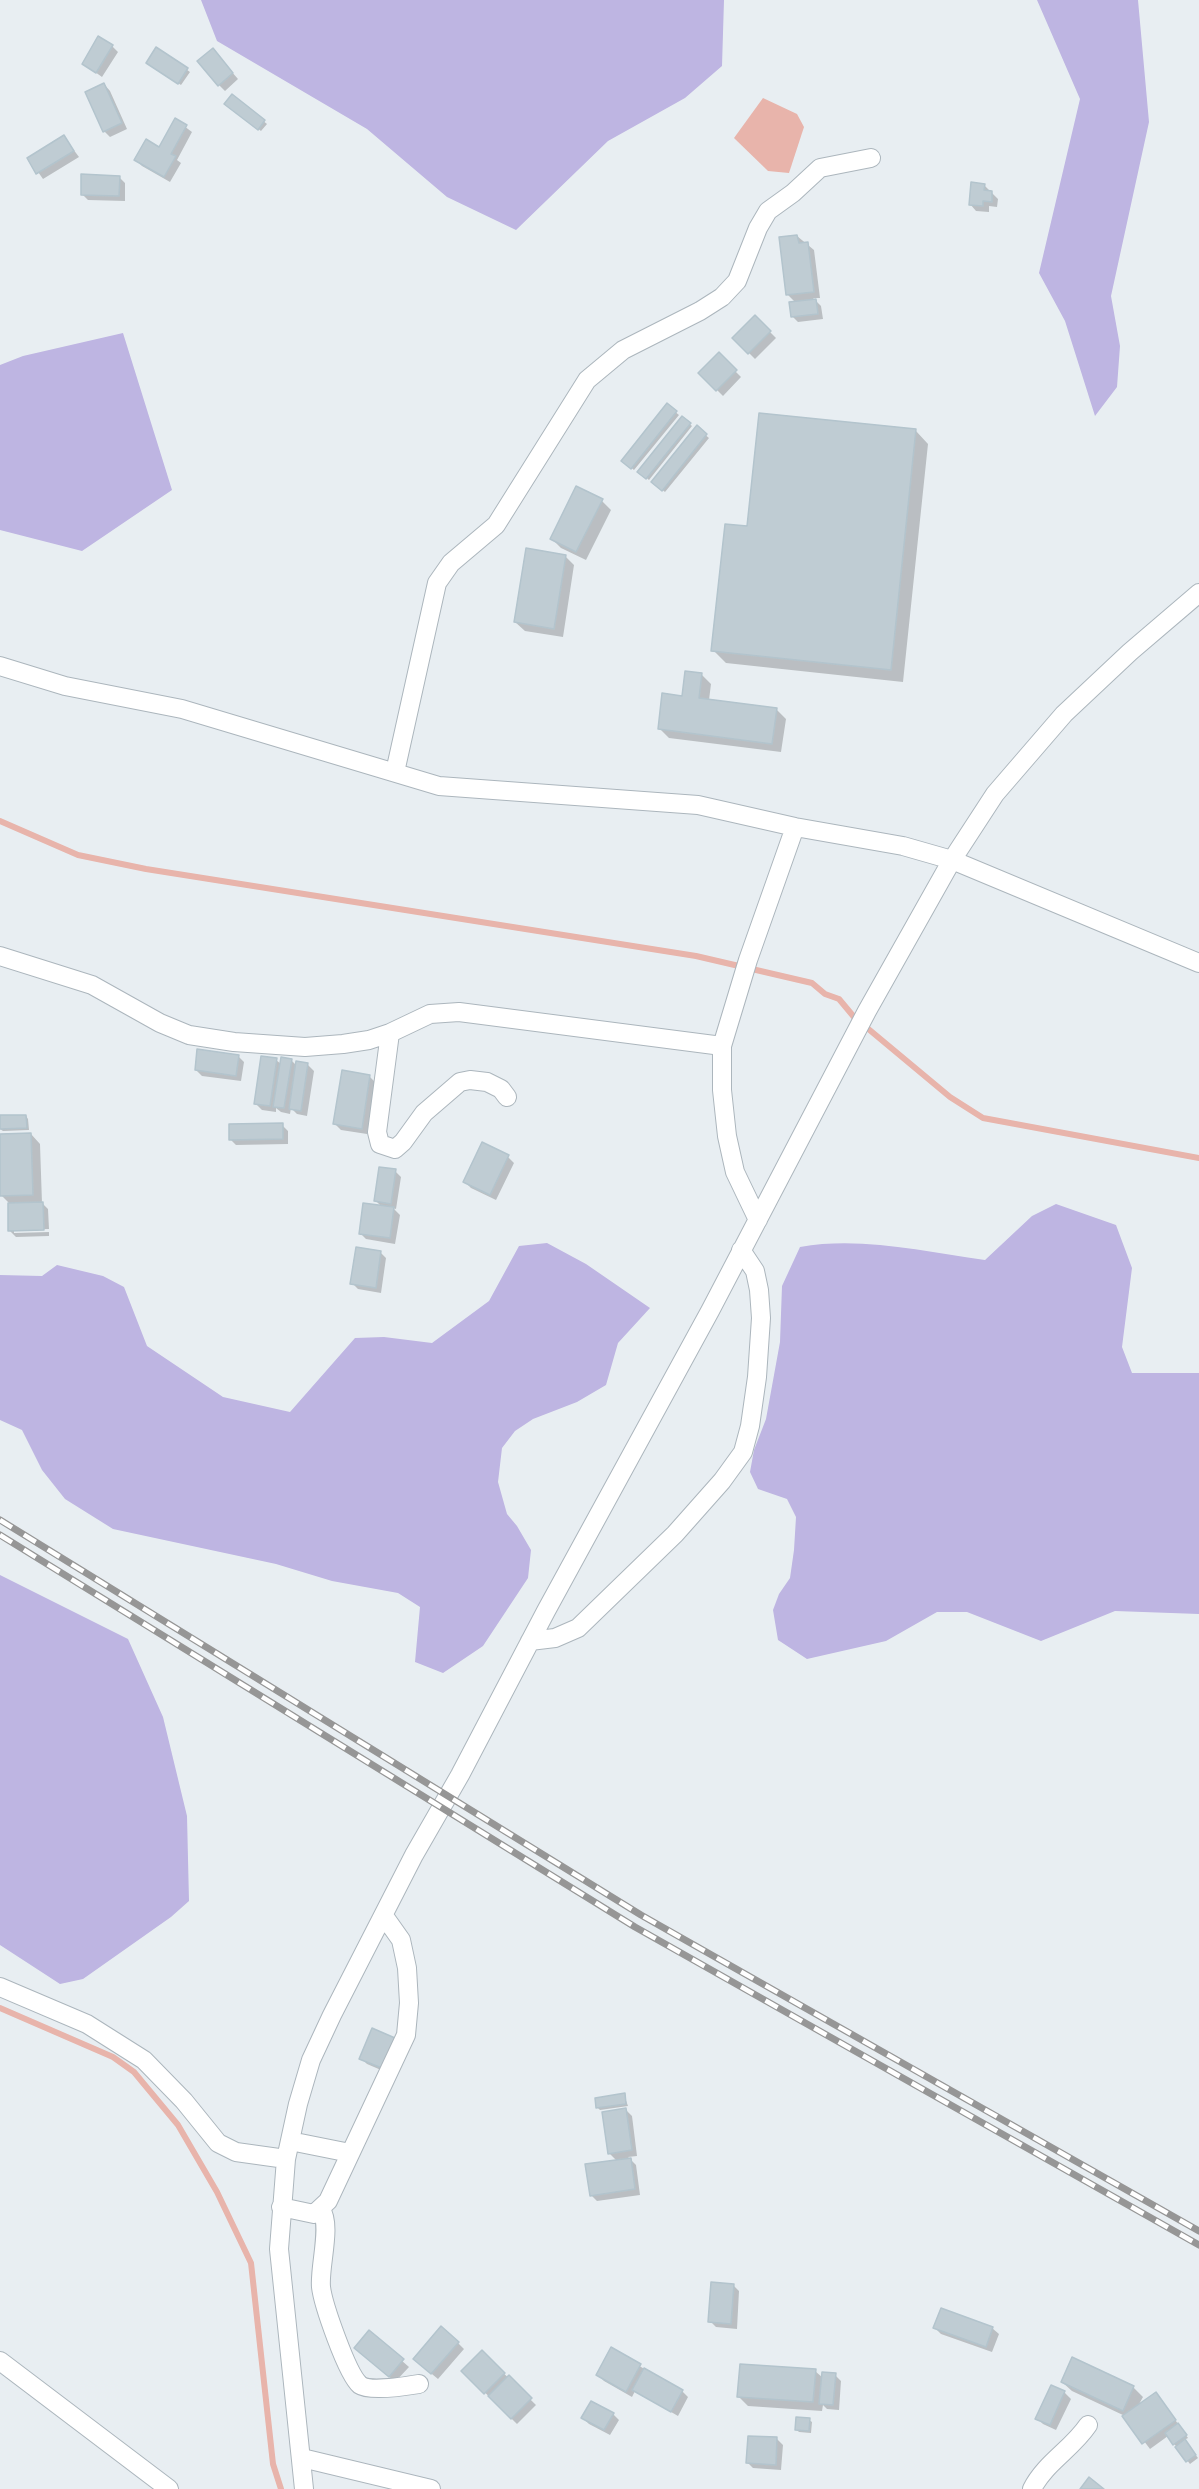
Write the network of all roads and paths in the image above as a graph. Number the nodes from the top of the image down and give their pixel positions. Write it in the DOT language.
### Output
graph roads {
  1 [pos="871,158"];
  2 [pos="1199,593"];
  3 [pos="0,666"];
  4 [pos="395,772"];
  5 [pos="795,827"];
  6 [pos="952,860"];
  7 [pos="1,958"];
  8 [pos="1199,963"];
  9 [pos="390,1033"];
  10 [pos="722,1046"];
  11 [pos="507,1097"];
  12 [pos="758,1220"];
  13 [pos="741,1250"];
  14 [pos="531,1641"];
  15 [pos="384,1916"];
  16 [pos="0,1987"];
  17 [pos="290,2140"];
  18 [pos="350,2153"];
  19 [pos="286,2159"];
  20 [pos="282,2206"];
  21 [pos="321,2210"];
  22 [pos="0,2361"];
  23 [pos="419,2384"];
  24 [pos="1088,2425"];
  25 [pos="302,2458"];
  26 [pos="169,2489"];
  27 [pos="304,2489"];
  28 [pos="431,2489"];
  29 [pos="1032,2489"];
  1 -- 4 [label="street"];
  2 -- 6 [label="street"];
  3 -- 4 [label="street"];
  4 -- 5 [label="street"];
  5 -- 6 [label="street"];
  5 -- 10 [label="street"];
  6 -- 8 [label="street"];
  6 -- 12 [label="street"];
  7 -- 9 [label="street"];
  9 -- 10 [label="street"];
  9 -- 11 [label="street"];
  10 -- 12 [label="street"];
  12 -- 13 [label="street"];
  13 -- 14 [label="street"];
  13 -- 14 [label="street"];
  14 -- 15 [label="street"];
  15 -- 17 [label="street"];
  15 -- 18 [label="street"];
  16 -- 19 [label="street"];
  17 -- 18 [label="street"];
  17 -- 19 [label="street"];
  18 -- 21 [label="street"];
  19 -- 20 [label="street"];
  20 -- 21 [label="street"];
  20 -- 25 [label="street"];
  21 -- 23 [label="street"];
  22 -- 26 [label="street"];
  24 -- 29 [label="street"];
  25 -- 27 [label="street"];
  25 -- 28 [label="street"];
}
